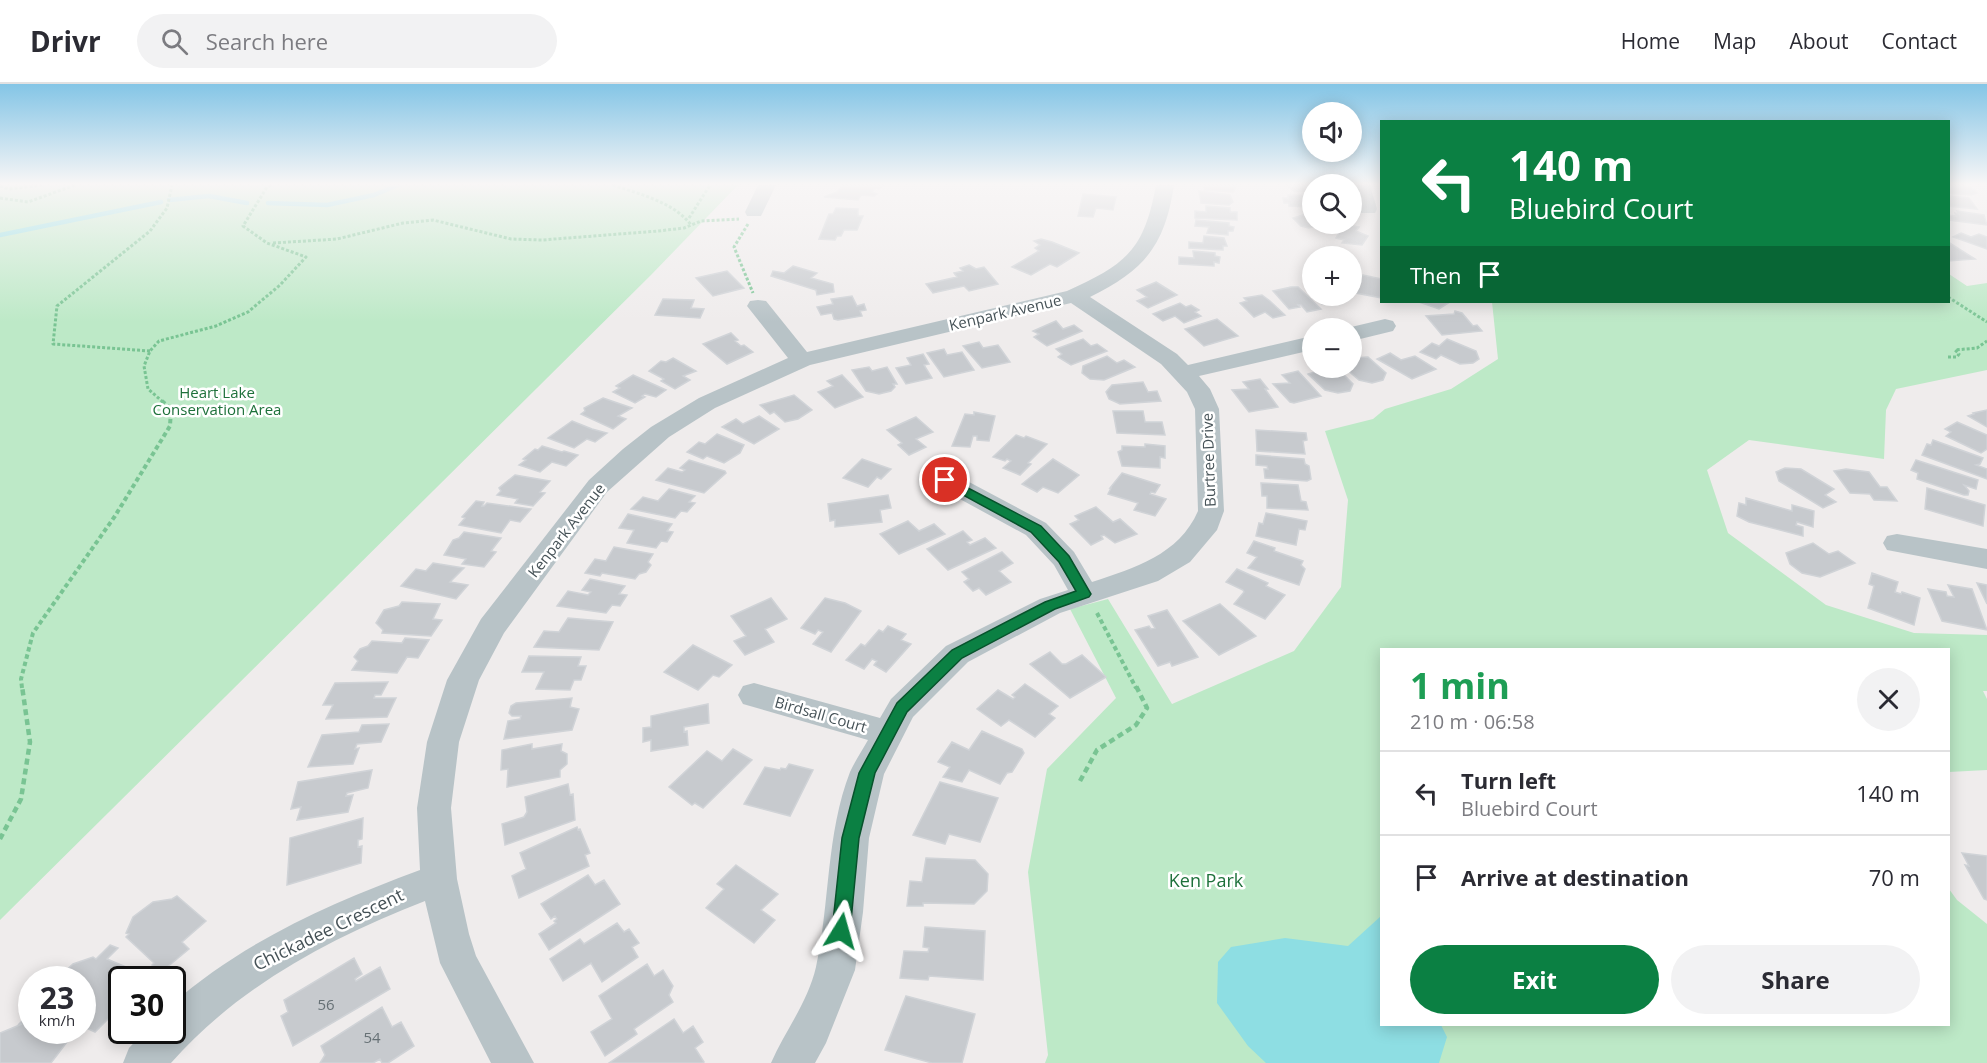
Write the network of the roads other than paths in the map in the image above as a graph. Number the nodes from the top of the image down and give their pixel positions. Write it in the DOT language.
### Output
graph roads {
  1 [pos="1156,231"];
  2 [pos="1074,296"];
  3 [pos="758,306"];
  4 [pos="1385,326"];
  5 [pos="1362,332"];
  6 [pos="1302,345"];
  7 [pos="802,360"];
  8 [pos="1184,373"];
  9 [pos="945,480"];
  10 [pos="1897,543"];
  11 [pos="1987,559"];
  12 [pos="1090,603"];
  13 [pos="754,695"];
  14 [pos="889,732"];
  15 [pos="439,879"];
  16 [pos="144,1063"];
  17 [pos="513,1063"];
  18 [pos="792,1063"];
  1 -- 2 [label="street, Kenpark Avenue"];
  2 -- 7 [label="street, Kenpark Avenue"];
  2 -- 8 [label="street, Burtree Drive"];
  3 -- 7 [label="street"];
  4 -- 5 [label="street"];
  6 -- 8 [label="street"];
  7 -- 15 [label="street, Kenpark Avenue"];
  8 -- 12 [label="street, Burtree Drive"];
  9 -- 12 [label="street"];
  10 -- 11 [label="street"];
  12 -- 14 [label="street, Burtree Drive"];
  13 -- 14 [label="street, Birdsall Court"];
  14 -- 18 [label="street, Burtree Drive"];
  15 -- 16 [label="street, Chickadee Crescent"];
  15 -- 17 [label="street, Kenpark Avenue"];
}
